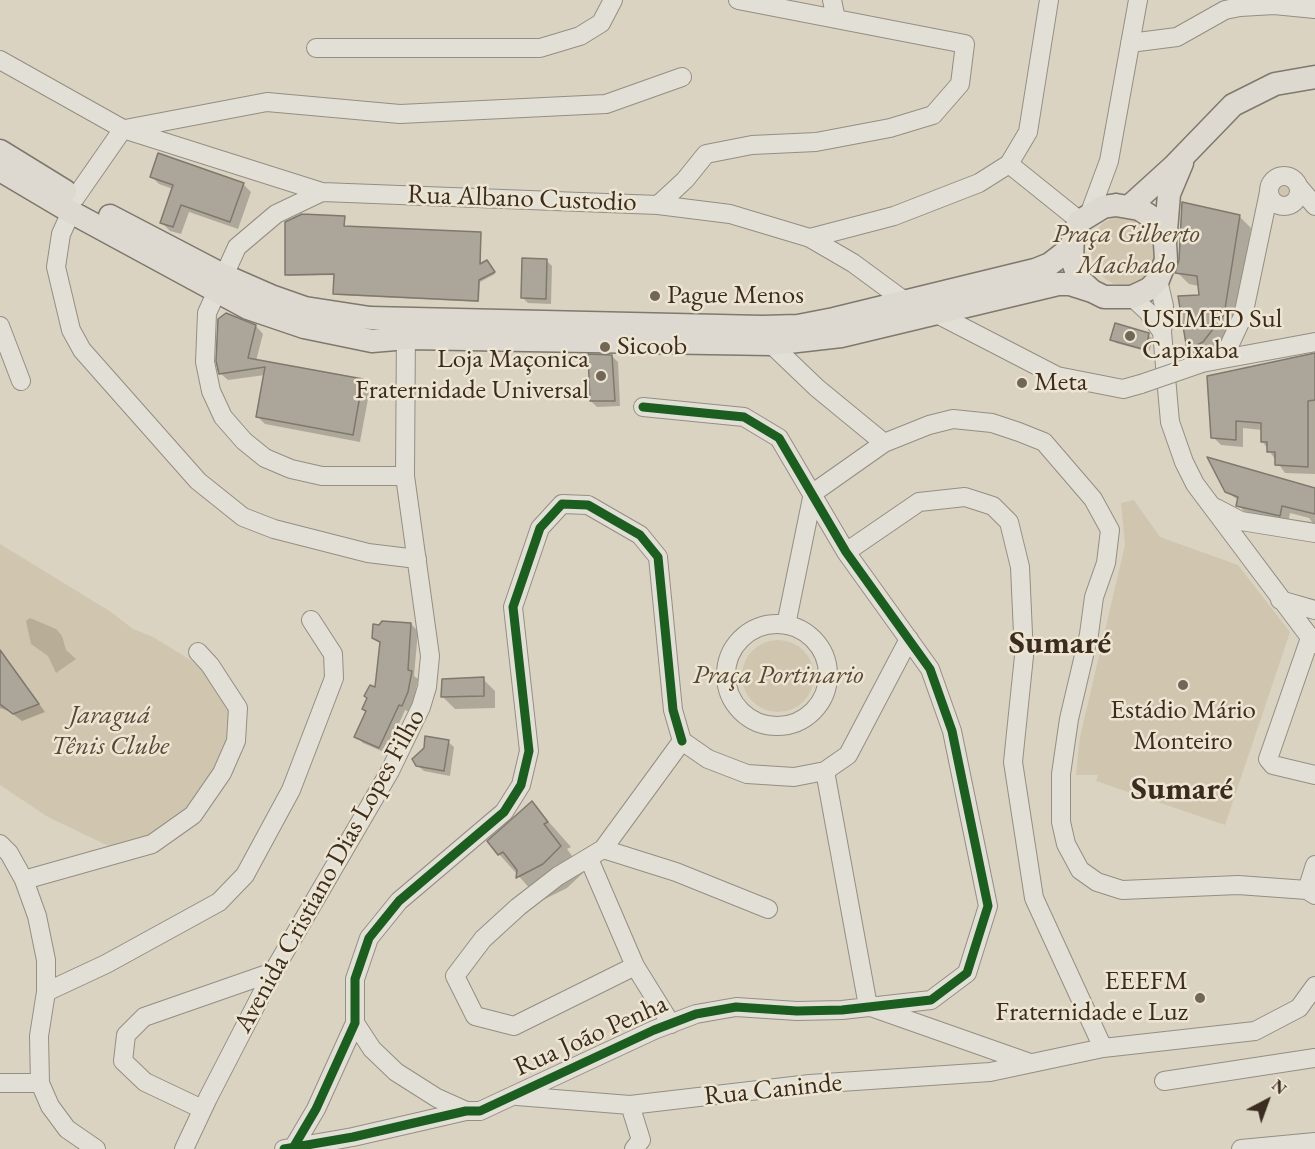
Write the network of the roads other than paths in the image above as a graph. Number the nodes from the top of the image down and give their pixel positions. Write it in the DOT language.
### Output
graph roads {
  1 [pos="613,0"];
  2 [pos="738,0"];
  3 [pos="832,0"];
  4 [pos="1049,0"];
  5 [pos="1138,0"];
  6 [pos="1315,9"];
  7 [pos="836,19"];
  8 [pos="1131,43"];
  9 [pos="316,48"];
  10 [pos="0,60"];
  11 [pos="682,77"];
  12 [pos="1315,77"];
  13 [pos="123,129"];
  14 [pos="0,151"];
  15 [pos="1189,151"];
  16 [pos="1109,161"];
  17 [pos="1009,164"];
  18 [pos="0,170"];
  19 [pos="322,192"];
  20 [pos="73,205"];
  21 [pos="658,205"];
  22 [pos="1123,206"];
  23 [pos="1315,206"];
  24 [pos="1085,218"];
  25 [pos="810,238"];
  26 [pos="1165,243"];
  27 [pos="1072,247"];
  28 [pos="1158,280"];
  29 [pos="219,282"];
  30 [pos="1092,291"];
  31 [pos="1132,297"];
  32 [pos="906,302"];
  33 [pos="937,314"];
  34 [pos="0,326"];
  35 [pos="406,329"];
  36 [pos="1162,332"];
  37 [pos="1315,342"];
  38 [pos="771,344"];
  39 [pos="1223,359"];
  40 [pos="21,381"];
  41 [pos="643,407"];
  42 [pos="884,443"];
  43 [pos="405,476"];
  44 [pos="813,493"];
  45 [pos="1211,506"];
  46 [pos="1315,533"];
  47 [pos="846,552"];
  48 [pos="417,559"];
  49 [pos="1280,600"];
  50 [pos="1315,610"];
  51 [pos="311,620"];
  52 [pos="786,625"];
  53 [pos="909,639"];
  54 [pos="1313,641"];
  55 [pos="198,652"];
  56 [pos="682,741"];
  57 [pos="825,771"];
  58 [pos="1315,775"];
  59 [pos="0,844"];
  60 [pos="596,854"];
  61 [pos="1315,865"];
  62 [pos="24,880"];
  63 [pos="1311,892"];
  64 [pos="768,909"];
  65 [pos="635,966"];
  66 [pos="273,972"];
  67 [pos="1315,986"];
  68 [pos="46,992"];
  69 [pos="868,1006"];
  70 [pos="355,1023"];
  71 [pos="671,1024"];
  72 [pos="1103,1048"];
  73 [pos="1315,1058"];
  74 [pos="1031,1063"];
  75 [pos="1164,1081"];
  76 [pos="0,1083"];
  77 [pos="40,1083"];
  78 [pos="515,1095"];
  79 [pos="630,1105"];
  80 [pos="202,1109"];
  81 [pos="466,1111"];
  82 [pos="1315,1143"];
  83 [pos="288,1148"];
  84 [pos="96,1149"];
  85 [pos="184,1149"];
  86 [pos="634,1149"];
  87 [pos="1241,1149"];
  1 -- 9 [label="street"];
  2 -- 7 [label="street"];
  3 -- 7 [label="street"];
  4 -- 17 [label="street"];
  5 -- 8 [label="street"];
  6 -- 8 [label="street"];
  7 -- 21 [label="street"];
  8 -- 16 [label="street"];
  10 -- 13 [label="street, Rua Albano Custodio"];
  11 -- 13 [label="street"];
  12 -- 15 [label="main road"];
  13 -- 19 [label="street, Rua Albano Custodio"];
  13 -- 20 [label="street"];
  14 -- 20 [label="main road"];
  15 -- 22 [label="main road"];
  15 -- 26 [label="main road"];
  16 -- 22 [label="street"];
  16 -- 24 [label="street"];
  17 -- 24 [label="street"];
  17 -- 25 [label="street"];
  18 -- 20 [label="main road"];
  19 -- 21 [label="street, Rua Albano Custodio"];
  19 -- 29 [label="street"];
  20 -- 29 [label="main road"];
  20 -- 48 [label="street"];
  21 -- 25 [label="street, Rua Albano Custodio"];
  22 -- 24 [label="main road"];
  22 -- 26 [label="main road"];
  23 -- 39 [label="street"];
  24 -- 27 [label="main road"];
  25 -- 32 [label="street, Rua Albano Custodio"];
  26 -- 28 [label="main road"];
  27 -- 30 [label="main road"];
  27 -- 32 [label="main road"];
  28 -- 31 [label="main road"];
  28 -- 36 [label="street"];
  29 -- 35 [label="main road"];
  29 -- 43 [label="street"];
  30 -- 31 [label="main road"];
  30 -- 33 [label="main road"];
  31 -- 36 [label="street"];
  32 -- 35 [label="main road"];
  33 -- 38 [label="main road"];
  33 -- 39 [label="street, bridge"];
  34 -- 40 [label="street"];
  35 -- 38 [label="main road"];
  35 -- 43 [label="street, Avenida Cristiano Dias Lopes Filho"];
  36 -- 45 [label="street"];
  37 -- 39 [label="street"];
  38 -- 42 [label="street"];
  41 -- 44 [label="street, Rua João Penha"];
  42 -- 44 [label="street"];
  42 -- 63 [label="street"];
  43 -- 48 [label="street, Avenida Cristiano Dias Lopes Filho"];
  44 -- 47 [label="street, Rua João Penha"];
  44 -- 52 [label="street"];
  45 -- 46 [label="street"];
  45 -- 49 [label="street"];
  47 -- 53 [label="street, Rua João Penha"];
  47 -- 72 [label="street"];
  48 -- 66 [label="street, Avenida Cristiano Dias Lopes Filho"];
  49 -- 50 [label="street"];
  49 -- 54 [label="street"];
  51 -- 68 [label="street"];
  52 -- 52 [label="street"];
  53 -- 57 [label="street"];
  53 -- 69 [label="street, Rua João Penha"];
  54 -- 58 [label="street"];
  55 -- 62 [label="street"];
  56 -- 57 [label="street"];
  56 -- 60 [label="street"];
  56 -- 70 [label="street"];
  57 -- 69 [label="street"];
  59 -- 62 [label="street"];
  60 -- 64 [label="street"];
  60 -- 65 [label="street"];
  60 -- 65 [label="street"];
  61 -- 63 [label="street"];
  62 -- 68 [label="street"];
  65 -- 71 [label="street"];
  66 -- 80 [label="street, Avenida Cristiano Dias Lopes Filho"];
  66 -- 80 [label="street"];
  67 -- 72 [label="street, Rua Caninde"];
  68 -- 77 [label="street"];
  69 -- 71 [label="street, Rua João Penha"];
  69 -- 74 [label="street"];
  70 -- 81 [label="street"];
  70 -- 83 [label="street"];
  71 -- 78 [label="street, Rua João Penha"];
  72 -- 74 [label="street, Rua Caninde"];
  73 -- 75 [label="street"];
  74 -- 79 [label="street, Rua Caninde"];
  76 -- 77 [label="street"];
  77 -- 84 [label="street"];
  78 -- 79 [label="street, Rua Caninde"];
  78 -- 81 [label="street, Rua João Penha"];
  79 -- 86 [label="street"];
  80 -- 85 [label="street, Avenida Cristiano Dias Lopes Filho"];
  81 -- 83 [label="street, Rua João Penha"];
  82 -- 87 [label="street"];
}
